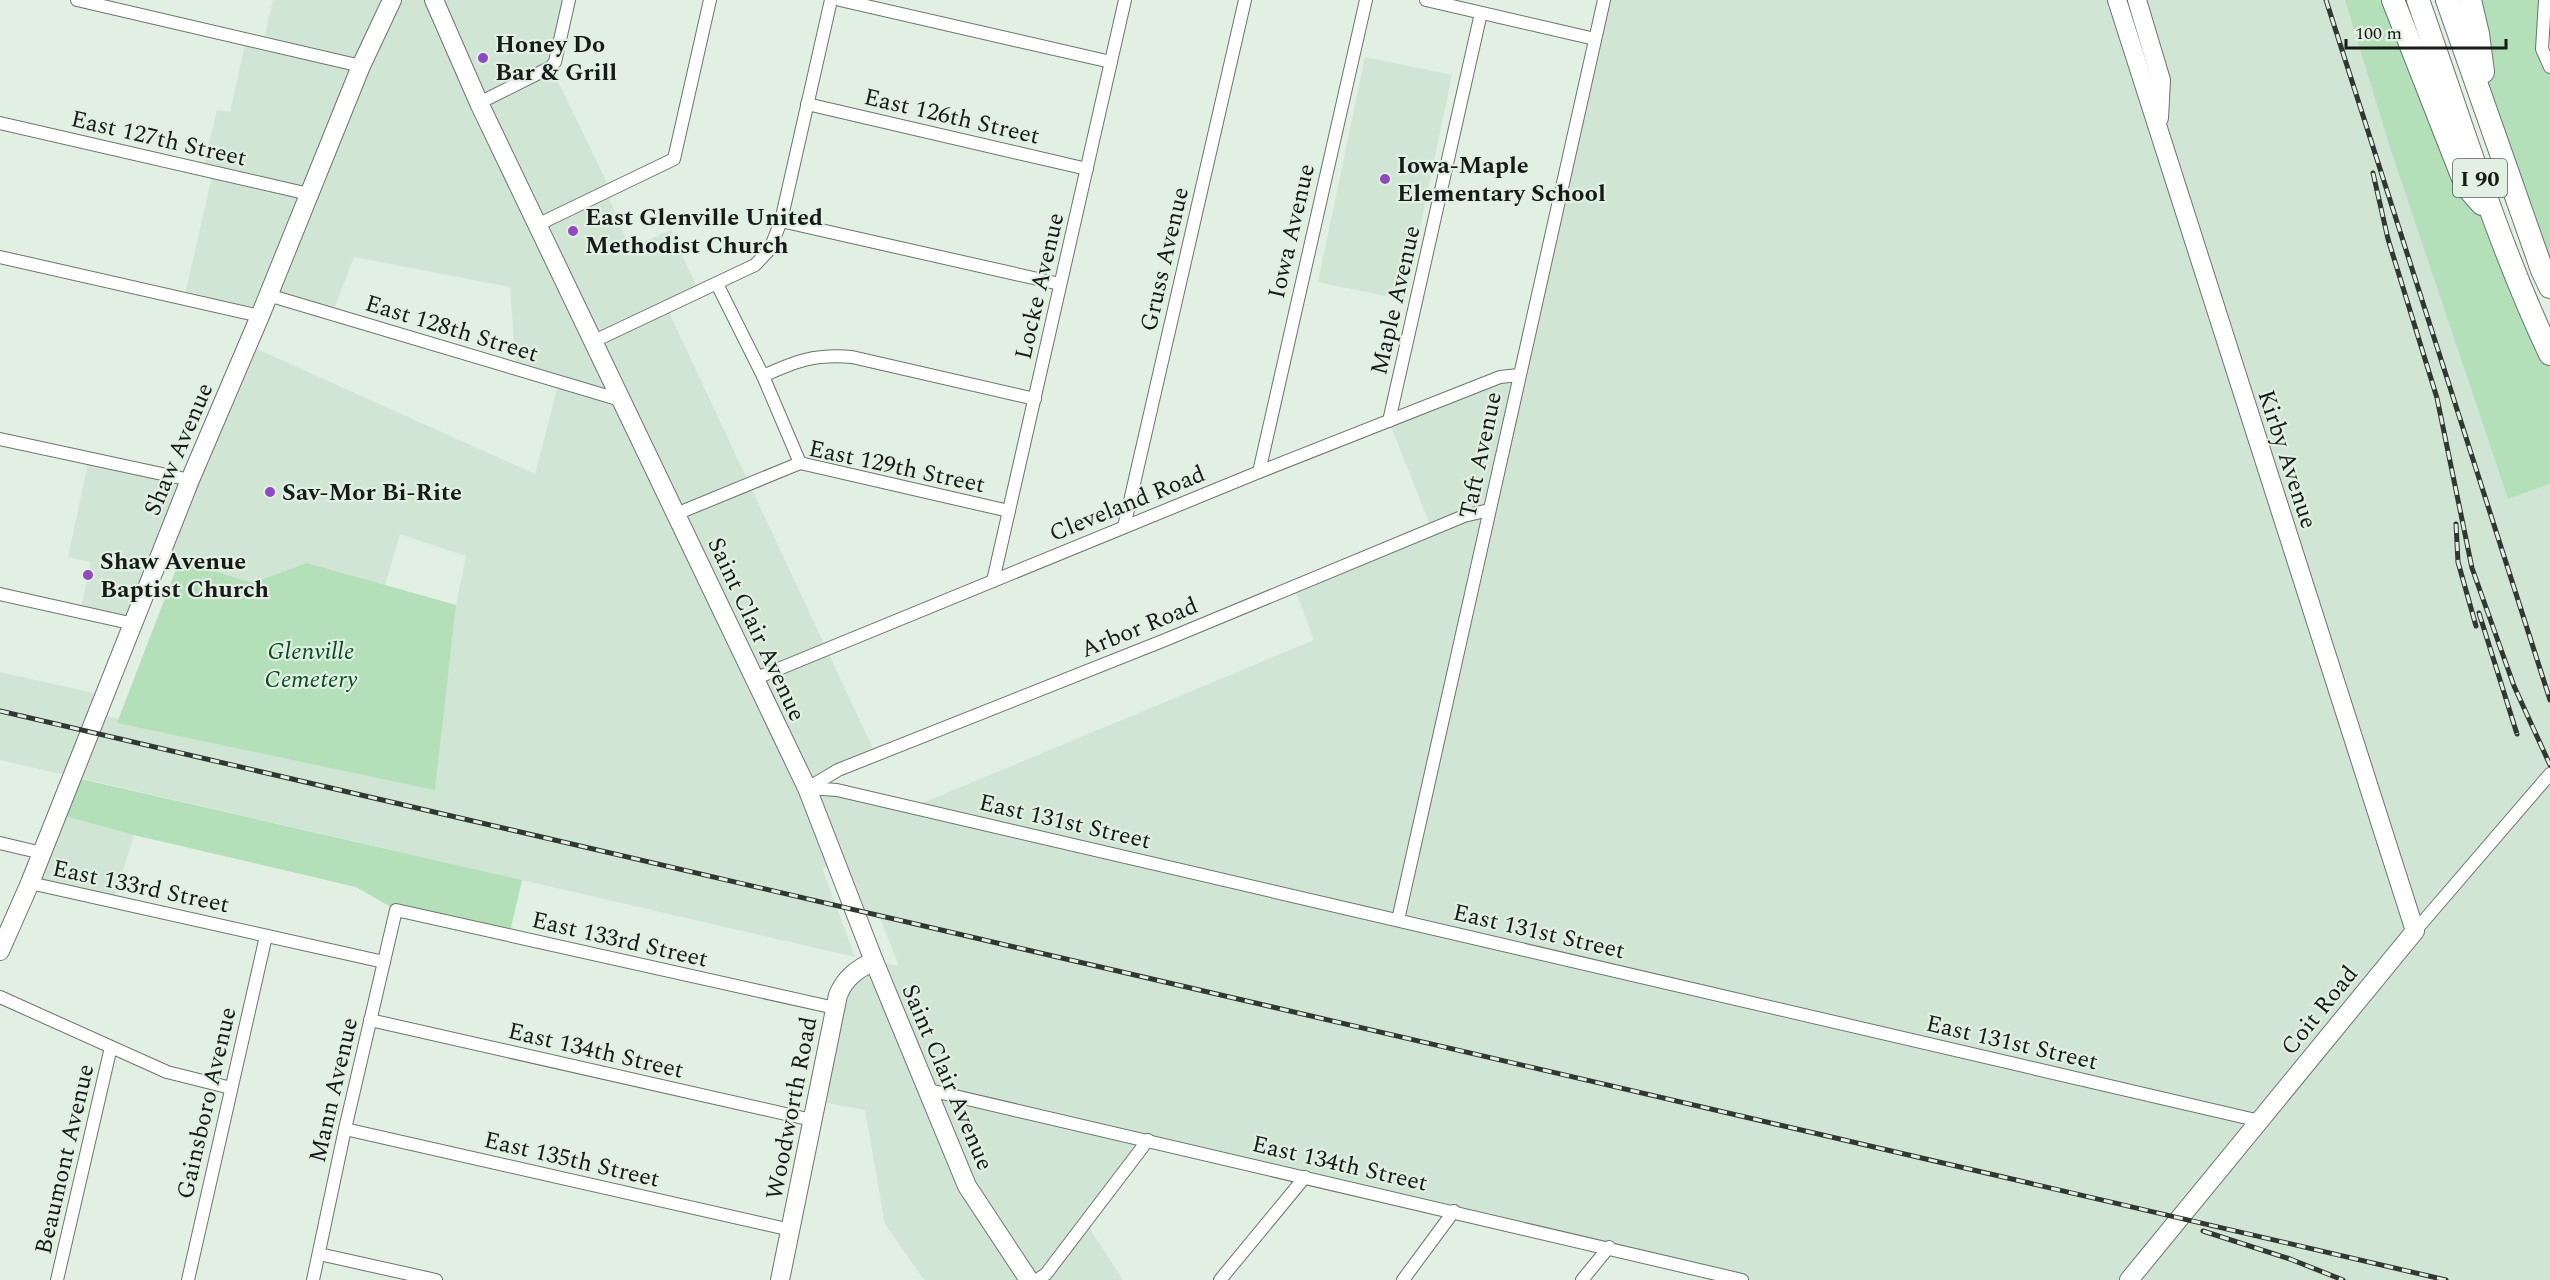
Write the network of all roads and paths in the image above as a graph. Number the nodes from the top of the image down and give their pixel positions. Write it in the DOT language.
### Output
graph roads {
  1 [pos="77,0"];
  2 [pos="392,0"];
  3 [pos="434,0"];
  4 [pos="569,0"];
  5 [pos="710,0"];
  6 [pos="831,0"];
  7 [pos="840,0"];
  8 [pos="1125,0"];
  9 [pos="1245,0"];
  10 [pos="1366,0"];
  11 [pos="1426,0"];
  12 [pos="1604,0"];
  13 [pos="2117,0"];
  14 [pos="2137,0"];
  15 [pos="2393,0"];
  16 [pos="2418,0"];
  17 [pos="2447,0"];
  18 [pos="2469,0"];
  19 [pos="2545,0"];
  20 [pos="1481,13"];
  21 [pos="1594,39"];
  22 [pos="1111,62"];
  23 [pos="361,66"];
  24 [pos="2550,67"];
  25 [pos="479,103"];
  26 [pos="807,104"];
  27 [pos="2488,116"];
  28 [pos="0,123"];
  29 [pos="2159,128"];
  30 [pos="1087,170"];
  31 [pos="309,194"];
  32 [pos="2494,218"];
  33 [pos="781,221"];
  34 [pos="537,225"];
  35 [pos="0,257"];
  36 [pos="717,284"];
  37 [pos="1060,284"];
  38 [pos="2550,287"];
  39 [pos="268,295"];
  40 [pos="261,316"];
  41 [pos="592,342"];
  42 [pos="2550,354"];
  43 [pos="1519,375"];
  44 [pos="762,376"];
  45 [pos="1035,399"];
  46 [pos="624,401"];
  47 [pos="1389,421"];
  48 [pos="0,439"];
  49 [pos="800,463"];
  50 [pos="1259,472"];
  51 [pos="190,480"];
  52 [pos="1489,510"];
  53 [pos="1009,512"];
  54 [pos="676,514"];
  55 [pos="1124,527"];
  56 [pos="993,580"];
  57 [pos="0,594"];
  58 [pos="134,624"];
  59 [pos="754,679"];
  60 [pos="2550,774"];
  61 [pos="807,788"];
  62 [pos="0,843"];
  63 [pos="42,853"];
  64 [pos="30,883"];
  65 [pos="396,910"];
  66 [pos="1398,920"];
  67 [pos="2415,931"];
  68 [pos="266,936"];
  69 [pos="0,951"];
  70 [pos="874,961"];
  71 [pos="384,963"];
  72 [pos="0,997"];
  73 [pos="835,1008"];
  74 [pos="370,1020"];
  75 [pos="111,1047"];
  76 [pos="231,1088"];
  77 [pos="929,1090"];
  78 [pos="812,1120"];
  79 [pos="2260,1121"];
  80 [pos="345,1129"];
  81 [pos="1148,1140"];
  82 [pos="1305,1177"];
  83 [pos="1454,1211"];
  84 [pos="791,1230"];
  85 [pos="1609,1247"];
  86 [pos="319,1254"];
  87 [pos="57,1280"];
  88 [pos="188,1280"];
  89 [pos="313,1280"];
  90 [pos="436,1280"];
  91 [pos="780,1280"];
  92 [pos="1029,1280"];
  93 [pos="1037,1280"];
  94 [pos="1220,1280"];
  95 [pos="1403,1280"];
  96 [pos="1582,1280"];
  97 [pos="1742,1280"];
  98 [pos="2129,1280"];
  1 -- 23 [label="street"];
  2 -- 23 [label="street, Shaw Avenue"];
  3 -- 25 [label="street, Saint Clair Avenue"];
  4 -- 25 [label="street"];
  5 -- 34 [label="street"];
  6 -- 26 [label="street"];
  7 -- 22 [label="street"];
  8 -- 22 [label="street, Locke Avenue"];
  9 -- 55 [label="street, Gruss Avenue"];
  10 -- 50 [label="street, Iowa Avenue"];
  11 -- 20 [label="street"];
  12 -- 21 [label="street, Taft Avenue"];
  13 -- 29 [label="street, Kirby Avenue"];
  14 -- 29 [label="street"];
  15 -- 32 [label="highway"];
  16 -- 32 [label="highway, I 90"];
  17 -- 27 [label="highway, I 90"];
  18 -- 27 [label="highway"];
  19 -- 24 [label="street"];
  20 -- 21 [label="street"];
  20 -- 47 [label="street, Maple Avenue"];
  21 -- 43 [label="street, Taft Avenue"];
  22 -- 30 [label="street, Locke Avenue"];
  23 -- 31 [label="street, Shaw Avenue"];
  25 -- 34 [label="street, Saint Clair Avenue"];
  26 -- 30 [label="street, East 126th Street"];
  26 -- 33 [label="street"];
  27 -- 38 [label="highway, I 90"];
  28 -- 31 [label="street, East 127th Street"];
  29 -- 67 [label="street, Kirby Avenue"];
  30 -- 37 [label="street, Locke Avenue"];
  31 -- 39 [label="street, Shaw Avenue"];
  32 -- 42 [label="highway, I 90"];
  33 -- 36 [label="street"];
  33 -- 37 [label="street"];
  34 -- 41 [label="street, Saint Clair Avenue"];
  35 -- 40 [label="street"];
  36 -- 41 [label="street"];
  36 -- 44 [label="street"];
  37 -- 45 [label="street, Locke Avenue"];
  39 -- 40 [label="street, Shaw Avenue"];
  39 -- 46 [label="street, East 128th Street"];
  40 -- 51 [label="street, Shaw Avenue"];
  41 -- 46 [label="street, Saint Clair Avenue"];
  43 -- 47 [label="street, Cleveland Road"];
  43 -- 52 [label="street, Taft Avenue"];
  44 -- 45 [label="street"];
  44 -- 49 [label="street"];
  45 -- 53 [label="street, Locke Avenue"];
  46 -- 54 [label="street, Saint Clair Avenue"];
  47 -- 50 [label="street, Cleveland Road"];
  48 -- 51 [label="street"];
  49 -- 53 [label="street, East 129th Street"];
  49 -- 54 [label="street, East 129th Street"];
  50 -- 55 [label="street, Cleveland Road"];
  51 -- 58 [label="street, Shaw Avenue"];
  52 -- 61 [label="street, Arbor Road"];
  52 -- 66 [label="street, Taft Avenue"];
  53 -- 56 [label="street, Locke Avenue"];
  54 -- 59 [label="street, Saint Clair Avenue"];
  55 -- 56 [label="street, Cleveland Road"];
  56 -- 59 [label="street, Cleveland Road"];
  57 -- 58 [label="street"];
  58 -- 63 [label="street, Shaw Avenue"];
  59 -- 61 [label="street, Saint Clair Avenue"];
  60 -- 67 [label="street, Coit Road"];
  61 -- 66 [label="street, East 131st Street"];
  61 -- 70 [label="street, Saint Clair Avenue"];
  62 -- 63 [label="street, East 133rd Street"];
  63 -- 64 [label="street, Shaw Avenue"];
  64 -- 68 [label="street, East 133rd Street"];
  64 -- 69 [label="street, Shaw Avenue"];
  65 -- 71 [label="street, Mann Avenue"];
  65 -- 73 [label="street, East 133rd Street"];
  66 -- 79 [label="street, East 131st Street"];
  67 -- 79 [label="street, Coit Road"];
  68 -- 71 [label="street, East 133rd Street"];
  68 -- 76 [label="street, Gainsboro Avenue"];
  70 -- 73 [label="street, Woodworth Road"];
  70 -- 77 [label="street, Saint Clair Avenue"];
  71 -- 74 [label="street, Mann Avenue"];
  72 -- 75 [label="street"];
  73 -- 78 [label="street, Woodworth Road"];
  74 -- 78 [label="street, East 134th Street"];
  74 -- 80 [label="street, Mann Avenue"];
  75 -- 76 [label="street"];
  75 -- 87 [label="street, Beaumont Avenue"];
  76 -- 88 [label="street, Gainsboro Avenue"];
  77 -- 81 [label="street, East 134th Street"];
  77 -- 92 [label="street, Saint Clair Avenue"];
  78 -- 84 [label="street, Woodworth Road"];
  79 -- 98 [label="street, Coit Road"];
  80 -- 84 [label="street, East 135th Street"];
  80 -- 86 [label="street, Mann Avenue"];
  81 -- 82 [label="street, East 134th Street"];
  81 -- 93 [label="street"];
  82 -- 83 [label="street, East 134th Street"];
  82 -- 94 [label="street"];
  83 -- 85 [label="street, East 134th Street"];
  83 -- 95 [label="street"];
  84 -- 91 [label="street, Woodworth Road"];
  85 -- 96 [label="street"];
  85 -- 97 [label="street, East 134th Street"];
  86 -- 89 [label="street, Mann Avenue"];
  86 -- 90 [label="street"];
}
